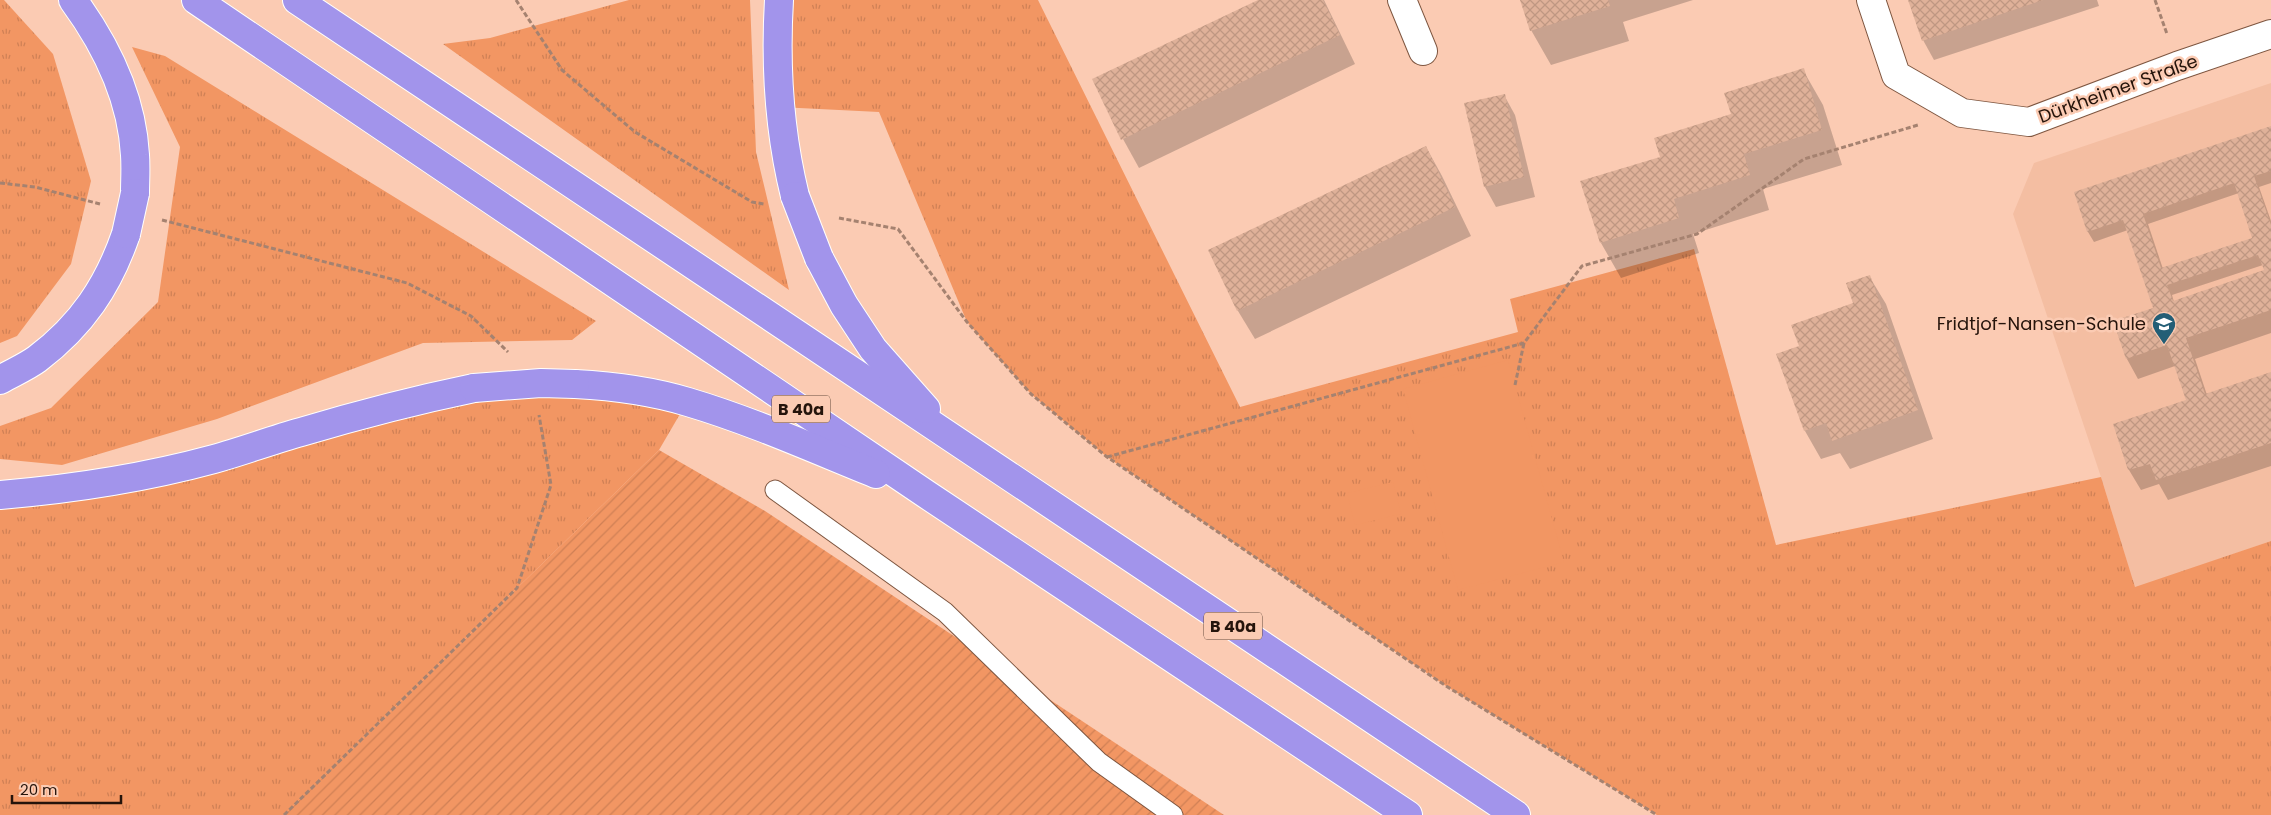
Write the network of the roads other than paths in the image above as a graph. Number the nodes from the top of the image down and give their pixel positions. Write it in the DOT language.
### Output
graph roads {
  1 [pos="74,0"];
  2 [pos="196,0"];
  3 [pos="297,0"];
  4 [pos="780,0"];
  5 [pos="1402,0"];
  6 [pos="1871,0"];
  7 [pos="2271,34"];
  8 [pos="1423,51"];
  9 [pos="0,380"];
  10 [pos="950,437"];
  11 [pos="775,490"];
  12 [pos="926,494"];
  13 [pos="0,495"];
  14 [pos="1173,815"];
  15 [pos="1408,815"];
  16 [pos="1516,815"];
  1 -- 9 [label="highway, bridge"];
  2 -- 12 [label="highway, B 40a"];
  3 -- 10 [label="highway, B 40a"];
  4 -- 10 [label="highway, bridge"];
  5 -- 8 [label="street"];
  6 -- 7 [label="street, Dürkheimer Straße"];
  10 -- 16 [label="highway, B 40a"];
  11 -- 14 [label="lane"];
  12 -- 13 [label="highway, bridge"];
  12 -- 15 [label="highway, B 40a"];
}
